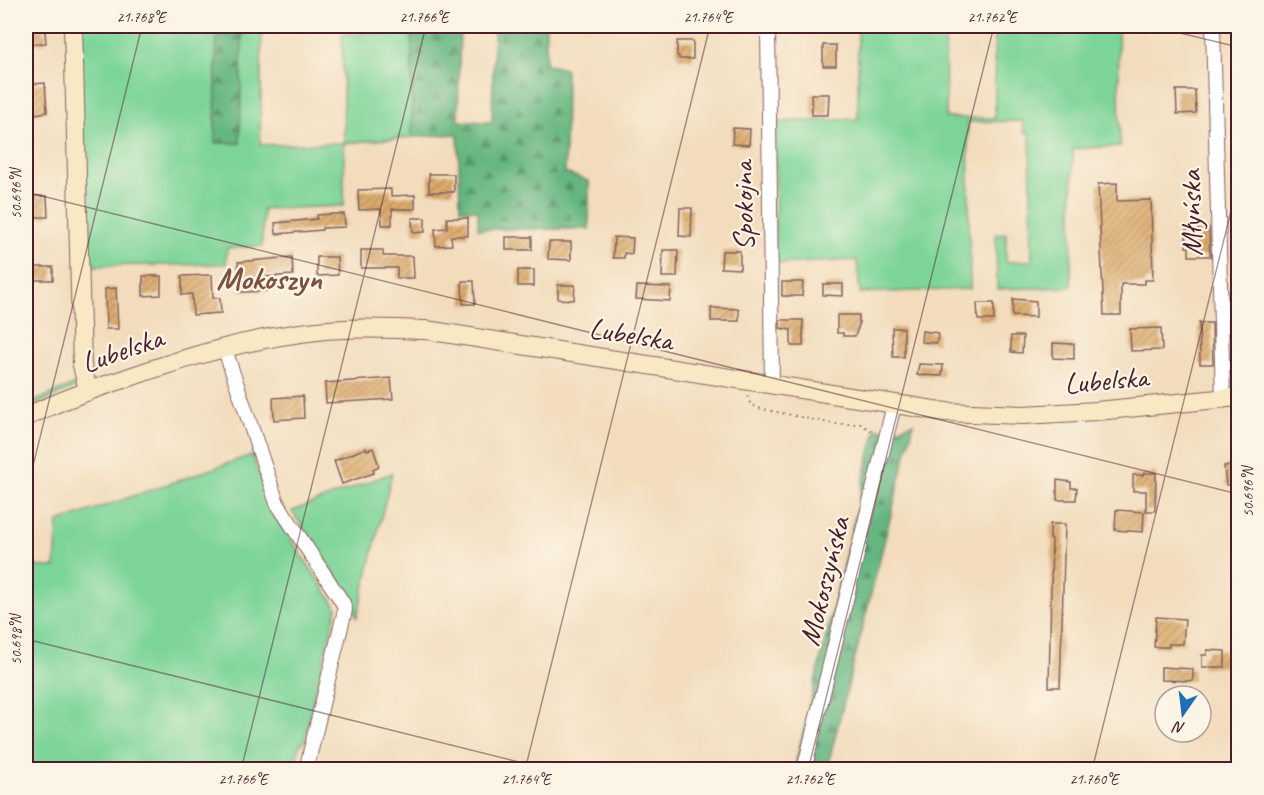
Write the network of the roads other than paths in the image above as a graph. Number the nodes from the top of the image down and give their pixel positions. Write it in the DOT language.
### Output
graph roads {
  1 [pos="73,26"];
  2 [pos="768,26"];
  3 [pos="1213,26"];
  4 [pos="224,347"];
  5 [pos="772,386"];
  6 [pos="88,391"];
  7 [pos="1231,398"];
  8 [pos="894,405"];
  9 [pos="26,417"];
  10 [pos="306,770"];
  11 [pos="804,770"];
  1 -- 6 [label="main road"];
  2 -- 5 [label="street, Spokojna"];
  3 -- 7 [label="street, Młyńska"];
  4 -- 5 [label="main road, Lubelska"];
  4 -- 6 [label="main road, Lubelska"];
  4 -- 10 [label="street"];
  5 -- 8 [label="main road, Lubelska"];
  6 -- 9 [label="main road, Lubelska"];
  7 -- 8 [label="main road, Lubelska"];
  8 -- 11 [label="street, Mokoszyńska"];
}
